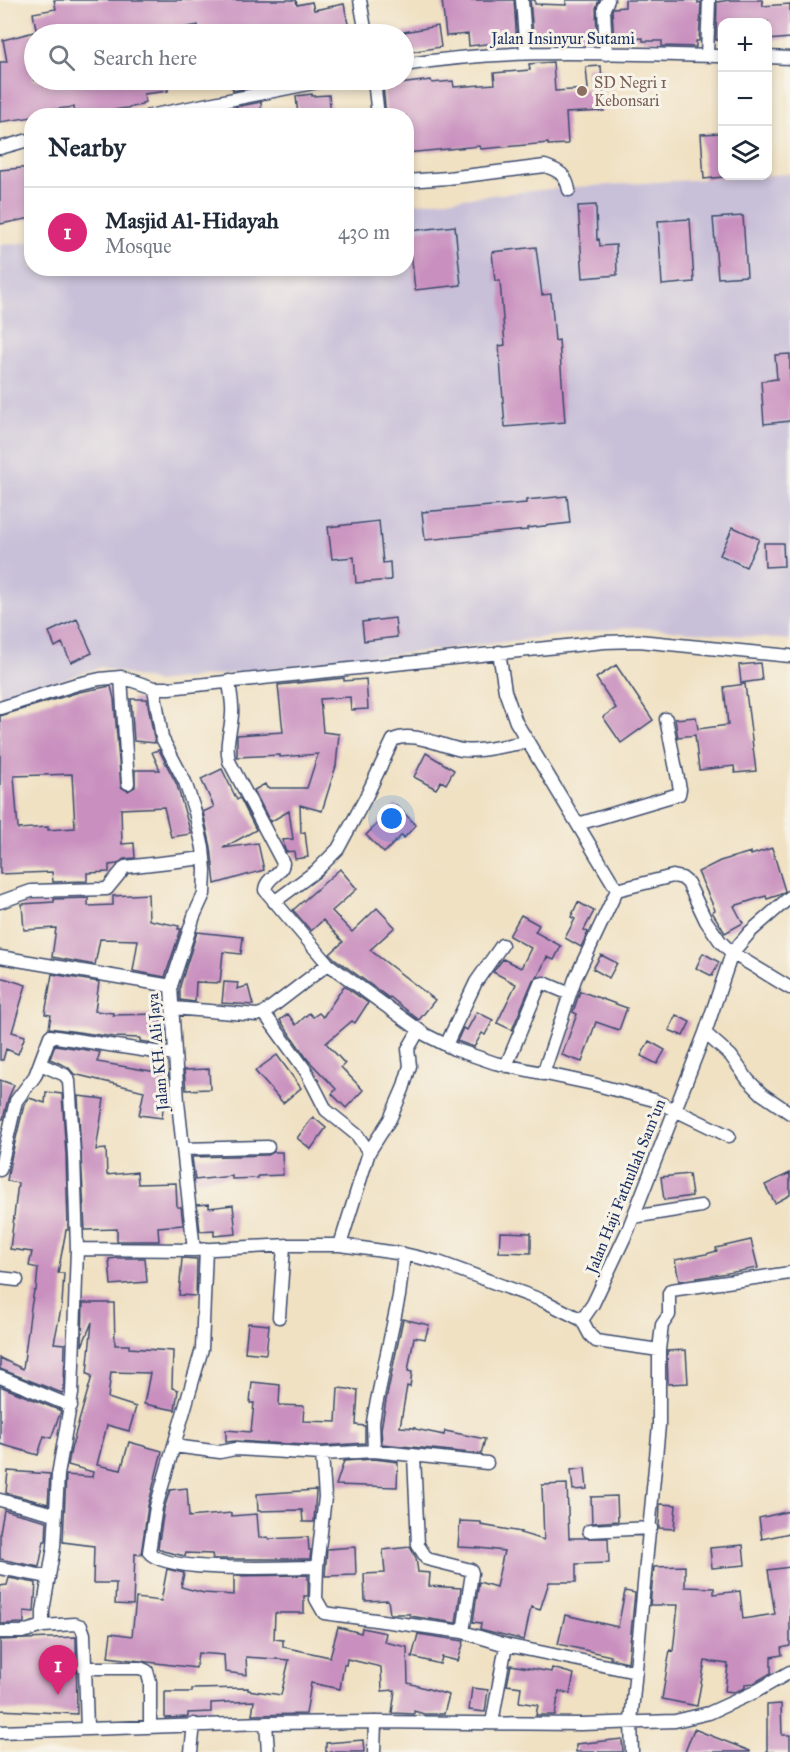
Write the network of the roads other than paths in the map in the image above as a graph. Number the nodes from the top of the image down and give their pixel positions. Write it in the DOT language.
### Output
graph roads {
  1 [pos="360,0"];
  2 [pos="522,0"];
  3 [pos="608,0"];
  4 [pos="709,0"];
  5 [pos="364,24"];
  6 [pos="526,52"];
  7 [pos="606,54"];
  8 [pos="707,56"];
  9 [pos="718,56"];
  10 [pos="772,57"];
  11 [pos="790,58"];
  12 [pos="414,64"];
  13 [pos="278,90"];
  14 [pos="375,90"];
  15 [pos="189,108"];
  16 [pos="377,108"];
  17 [pos="24,141"];
  18 [pos="0,148"];
  19 [pos="414,180"];
  20 [pos="569,190"];
  21 [pos="499,652"];
  22 [pos="790,656"];
  23 [pos="121,677"];
  24 [pos="229,681"];
  25 [pos="154,688"];
  26 [pos="0,708"];
  27 [pos="666,719"];
  28 [pos="527,742"];
  29 [pos="128,783"];
  30 [pos="578,824"];
  31 [pos="204,858"];
  32 [pos="617,890"];
  33 [pos="790,897"];
  34 [pos="0,902"];
  35 [pos="274,902"];
  36 [pos="502,945"];
  37 [pos="732,953"];
  38 [pos="0,957"];
  39 [pos="328,964"];
  40 [pos="171,986"];
  41 [pos="790,988"];
  42 [pos="570,994"];
  43 [pos="173,1008"];
  44 [pos="264,1013"];
  45 [pos="419,1030"];
  46 [pos="705,1033"];
  47 [pos="446,1045"];
  48 [pos="175,1054"];
  49 [pos="40,1064"];
  50 [pos="506,1065"];
  51 [pos="543,1074"];
  52 [pos="675,1109"];
  53 [pos="790,1113"];
  54 [pos="729,1136"];
  55 [pos="268,1147"];
  56 [pos="183,1149"];
  57 [pos="369,1152"];
  58 [pos="1,1162"];
  59 [pos="700,1206"];
  60 [pos="633,1217"];
  61 [pos="284,1245"];
  62 [pos="340,1245"];
  63 [pos="77,1249"];
  64 [pos="200,1250"];
  65 [pos="404,1254"];
  66 [pos="790,1273"];
  67 [pos="0,1278"];
  68 [pos="17,1280"];
  69 [pos="279,1317"];
  70 [pos="582,1320"];
  71 [pos="659,1350"];
  72 [pos="0,1377"];
  73 [pos="71,1406"];
  74 [pos="174,1446"];
  75 [pos="374,1451"];
  76 [pos="322,1454"];
  77 [pos="414,1455"];
  78 [pos="487,1463"];
  79 [pos="0,1500"];
  80 [pos="55,1514"];
  81 [pos="651,1528"];
  82 [pos="590,1531"];
  83 [pos="317,1567"];
  84 [pos="0,1568"];
  85 [pos="49,1577"];
  86 [pos="43,1626"];
  87 [pos="0,1632"];
  88 [pos="463,1632"];
  89 [pos="506,1645"];
  90 [pos="84,1668"];
  91 [pos="636,1672"];
  92 [pos="790,1672"];
  93 [pos="375,1722"];
  94 [pos="631,1722"];
  95 [pos="266,1723"];
  96 [pos="492,1723"];
  97 [pos="194,1724"];
  98 [pos="150,1726"];
  99 [pos="87,1728"];
  100 [pos="0,1732"];
  101 [pos="191,1752"];
  102 [pos="268,1752"];
  103 [pos="374,1752"];
  104 [pos="632,1752"];
  1 -- 5 [label="street"];
  2 -- 6 [label="street"];
  3 -- 7 [label="street"];
  4 -- 8 [label="street"];
  6 -- 7 [label="street, Jalan Insinyur Sutami"];
  6 -- 12 [label="street, Jalan Insinyur Sutami"];
  7 -- 8 [label="street, Jalan Insinyur Sutami"];
  8 -- 9 [label="street, Jalan Insinyur Sutami"];
  10 -- 11 [label="street"];
  13 -- 15 [label="street"];
  14 -- 16 [label="street"];
  17 -- 18 [label="street"];
  19 -- 20 [label="street"];
  21 -- 22 [label="street"];
  21 -- 24 [label="street"];
  21 -- 28 [label="street"];
  23 -- 25 [label="street"];
  23 -- 26 [label="street"];
  23 -- 29 [label="street"];
  24 -- 25 [label="street"];
  24 -- 35 [label="street"];
  25 -- 31 [label="street"];
  27 -- 30 [label="street"];
  28 -- 30 [label="street"];
  28 -- 35 [label="street"];
  30 -- 32 [label="street"];
  31 -- 34 [label="street"];
  31 -- 40 [label="street"];
  32 -- 37 [label="street"];
  32 -- 42 [label="street"];
  33 -- 37 [label="street"];
  35 -- 39 [label="street"];
  36 -- 47 [label="street"];
  37 -- 41 [label="street"];
  37 -- 46 [label="street, Jalan Haji Fathullah Sam'un"];
  38 -- 40 [label="street, Jalan KH. Ali Jaya"];
  39 -- 44 [label="street"];
  39 -- 45 [label="street"];
  40 -- 43 [label="street, Jalan KH. Ali Jaya"];
  42 -- 50 [label="street"];
  42 -- 51 [label="street"];
  43 -- 44 [label="street"];
  43 -- 48 [label="street, Jalan KH. Ali Jaya"];
  44 -- 57 [label="street"];
  45 -- 47 [label="street"];
  45 -- 57 [label="street"];
  46 -- 52 [label="street, Jalan Haji Fathullah Sam'un"];
  46 -- 53 [label="street"];
  47 -- 50 [label="street"];
  48 -- 49 [label="street"];
  48 -- 56 [label="street, Jalan KH. Ali Jaya"];
  49 -- 58 [label="street"];
  49 -- 63 [label="street"];
  50 -- 51 [label="street"];
  51 -- 52 [label="street"];
  52 -- 54 [label="street"];
  52 -- 60 [label="street, Jalan Haji Fathullah Sam'un"];
  55 -- 56 [label="street"];
  56 -- 64 [label="street, Jalan KH. Ali Jaya"];
  57 -- 62 [label="street"];
  59 -- 60 [label="street"];
  60 -- 70 [label="street, Jalan Haji Fathullah Sam'un"];
  61 -- 62 [label="street"];
  61 -- 64 [label="street"];
  61 -- 69 [label="street"];
  62 -- 65 [label="street"];
  63 -- 64 [label="street"];
  63 -- 73 [label="street"];
  64 -- 74 [label="street, Jalan KH. Ali Jaya"];
  65 -- 70 [label="street"];
  65 -- 75 [label="street"];
  66 -- 71 [label="street"];
  67 -- 68 [label="street"];
  70 -- 71 [label="street"];
  71 -- 81 [label="street"];
  72 -- 73 [label="street"];
  73 -- 80 [label="street"];
  74 -- 76 [label="street"];
  74 -- 83 [label="street, Jalan KH. Ali Jaya"];
  75 -- 76 [label="street"];
  75 -- 77 [label="street"];
  76 -- 83 [label="street"];
  77 -- 78 [label="street"];
  77 -- 88 [label="street"];
  79 -- 80 [label="street"];
  80 -- 85 [label="street"];
  81 -- 82 [label="street"];
  81 -- 91 [label="street"];
  83 -- 88 [label="street"];
  84 -- 85 [label="street"];
  85 -- 86 [label="street"];
  86 -- 87 [label="street"];
  86 -- 90 [label="street"];
  88 -- 89 [label="street"];
  89 -- 91 [label="street"];
  89 -- 96 [label="street"];
  90 -- 98 [label="street"];
  90 -- 99 [label="street"];
  91 -- 94 [label="street"];
  92 -- 94 [label="street"];
  93 -- 95 [label="street"];
  93 -- 96 [label="street"];
  93 -- 103 [label="street"];
  94 -- 96 [label="street"];
  94 -- 104 [label="street"];
  95 -- 97 [label="street"];
  95 -- 102 [label="street"];
  97 -- 98 [label="street"];
  97 -- 101 [label="street"];
  98 -- 99 [label="street"];
  99 -- 100 [label="street"];
}
